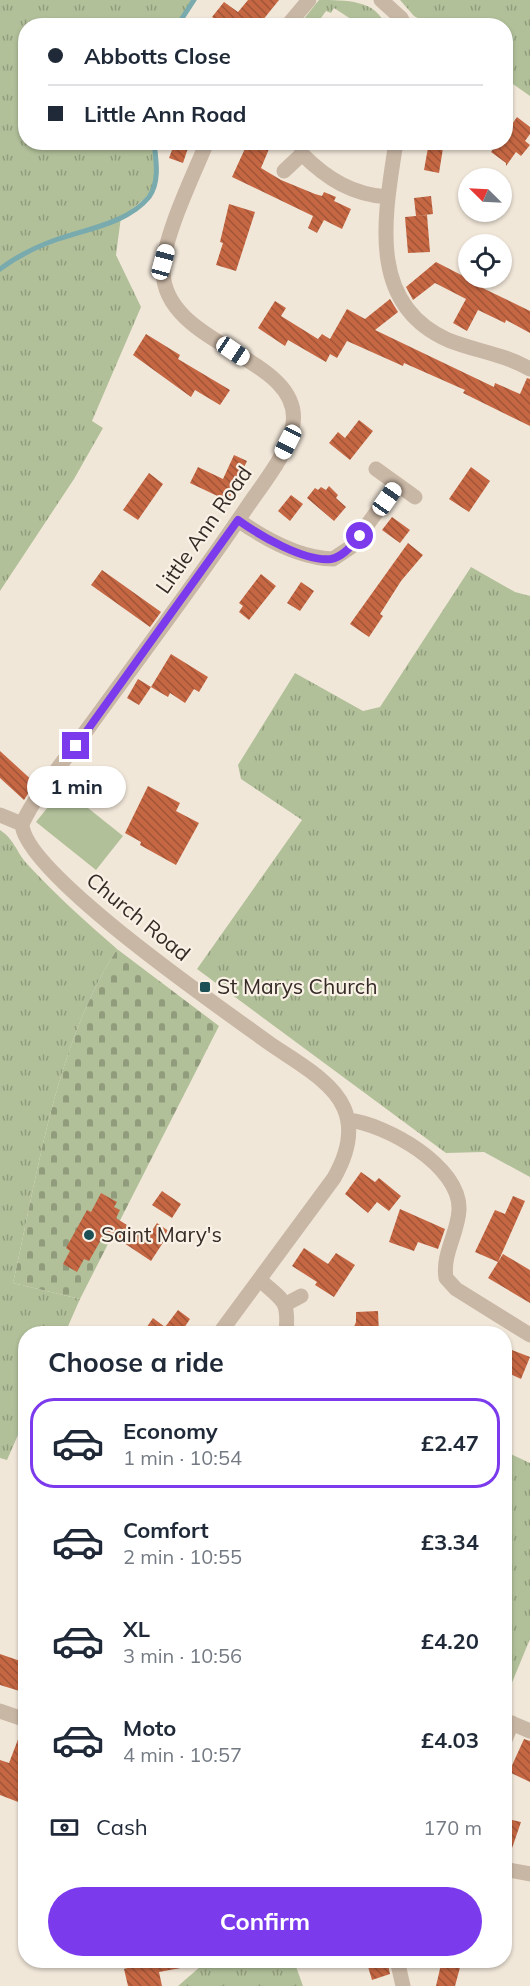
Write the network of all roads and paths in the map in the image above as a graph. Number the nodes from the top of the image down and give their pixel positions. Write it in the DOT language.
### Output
graph roads {
  1 [pos="309,0"];
  2 [pos="381,0"];
  3 [pos="294,18"];
  4 [pos="401,18"];
  5 [pos="204,150"];
  6 [pos="300,150"];
  7 [pos="303,150"];
  8 [pos="395,150"];
  9 [pos="284,171"];
  10 [pos="388,198"];
  11 [pos="530,369"];
  12 [pos="376,469"];
  13 [pos="397,484"];
  14 [pos="415,496"];
  15 [pos="238,520"];
  16 [pos="0,815"];
  17 [pos="22,824"];
  18 [pos="348,1120"];
  19 [pos="260,1280"];
  20 [pos="301,1296"];
  21 [pos="286,1304"];
  22 [pos="225,1326"];
  23 [pos="287,1326"];
  24 [pos="530,1335"];
  25 [pos="0,1711"];
  26 [pos="18,1717"];
  27 [pos="512,1723"];
  28 [pos="530,1731"];
  29 [pos="512,1871"];
  30 [pos="530,1874"];
  31 [pos="400,1968"];
  32 [pos="403,1986"];
  1 -- 3 [label="street"];
  2 -- 4 [label="street"];
  5 -- 15 [label="street, Little Ann Road"];
  6 -- 9 [label="street"];
  7 -- 10 [label="street"];
  8 -- 10 [label="street"];
  10 -- 11 [label="street"];
  12 -- 13 [label="street"];
  13 -- 14 [label="street"];
  13 -- 15 [label="street"];
  15 -- 17 [label="street, Little Ann Road"];
  16 -- 17 [label="street"];
  17 -- 18 [label="street, Church Road"];
  18 -- 19 [label="street, Church Road"];
  18 -- 24 [label="street"];
  19 -- 21 [label="street"];
  19 -- 22 [label="street, Church Road"];
  20 -- 21 [label="street"];
  21 -- 23 [label="street"];
  25 -- 26 [label="street"];
  27 -- 28 [label="street"];
  29 -- 30 [label="street"];
  31 -- 32 [label="street"];
}
